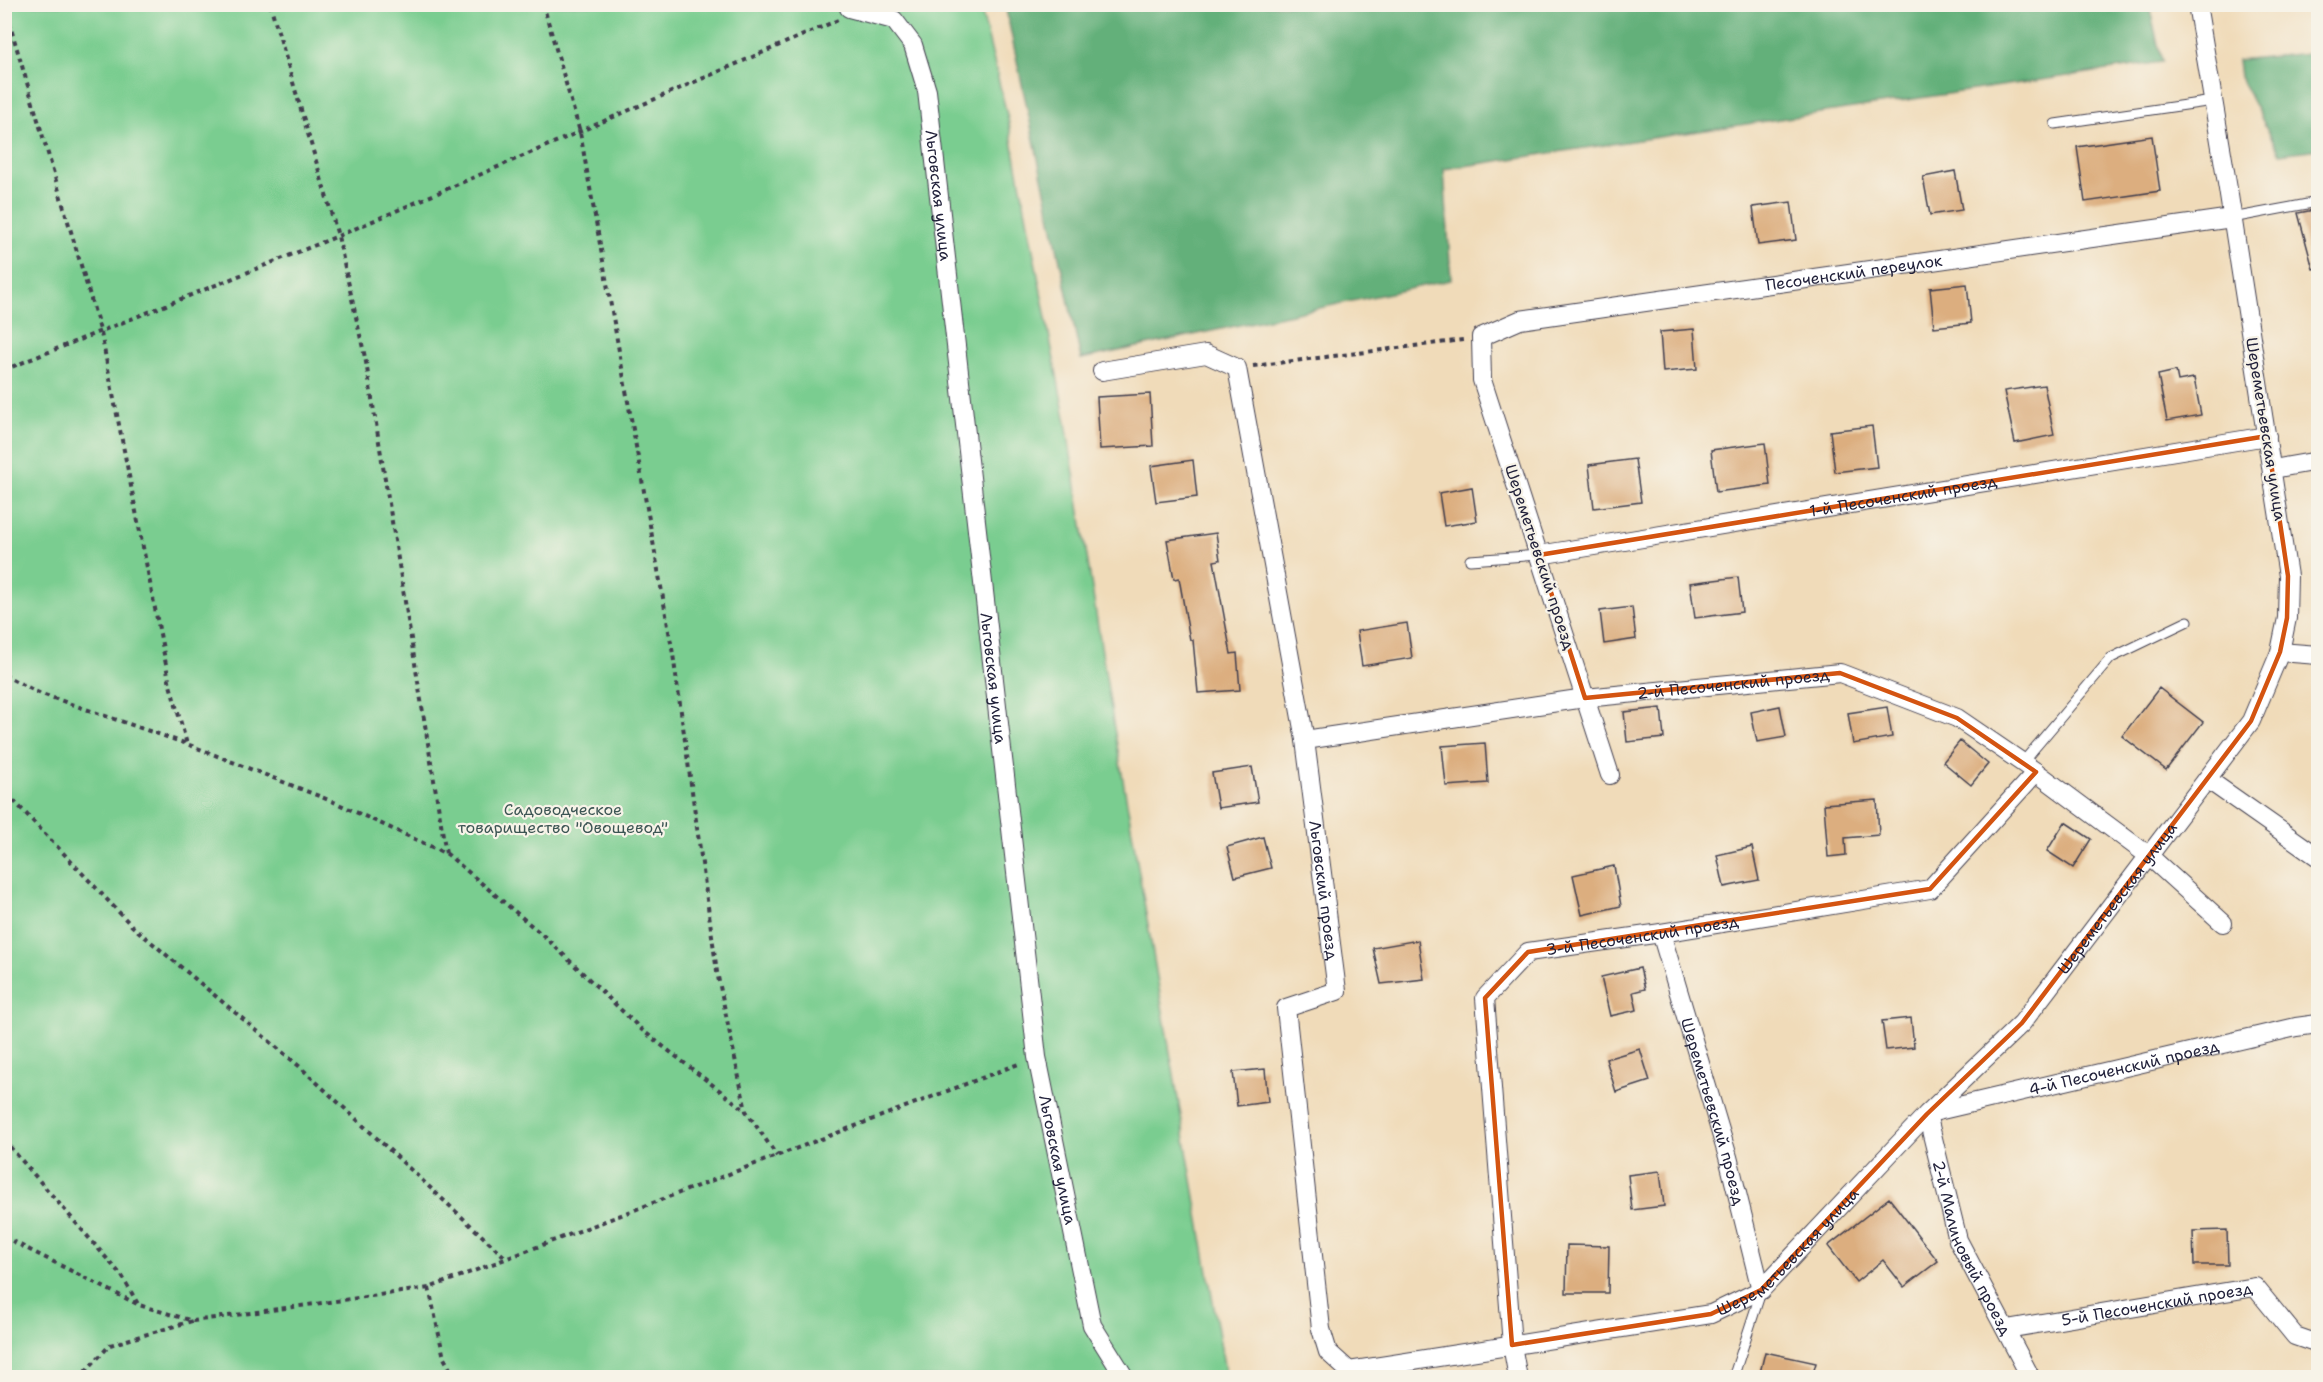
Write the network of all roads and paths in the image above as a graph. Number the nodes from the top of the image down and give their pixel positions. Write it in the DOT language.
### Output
graph roads {
  1 [pos="4,4"];
  2 [pos="270,4"];
  3 [pos="543,4"];
  4 [pos="2197,4"];
  5 [pos="849,8"];
  6 [pos="2213,101"];
  7 [pos="2055,124"];
  8 [pos="580,132"];
  9 [pos="2319,202"];
  10 [pos="2232,218"];
  11 [pos="338,236"];
  12 [pos="101,333"];
  13 [pos="1481,338"];
  14 [pos="1237,368"];
  15 [pos="4,370"];
  16 [pos="1102,371"];
  17 [pos="2267,436"];
  18 [pos="2319,461"];
  19 [pos="2272,469"];
  20 [pos="1539,555"];
  21 [pos="1470,560"];
  22 [pos="2188,621"];
  23 [pos="2280,652"];
  24 [pos="2319,655"];
  25 [pos="4,675"];
  26 [pos="1585,698"];
  27 [pos="1305,740"];
  28 [pos="187,744"];
  29 [pos="2029,767"];
  30 [pos="1610,775"];
  31 [pos="2207,779"];
  32 [pos="4,785"];
  33 [pos="447,855"];
  34 [pos="2149,856"];
  35 [pos="2319,857"];
  36 [pos="2223,923"];
  37 [pos="1661,933"];
  38 [pos="2319,1024"];
  39 [pos="1037,1057"];
  40 [pos="746,1111"];
  41 [pos="1927,1114"];
  42 [pos="4,1140"];
  43 [pos="777,1156"];
  44 [pos="4,1237"];
  45 [pos="507,1259"];
  46 [pos="429,1288"];
  47 [pos="1761,1290"];
  48 [pos="139,1305"];
  49 [pos="193,1321"];
  50 [pos="2007,1329"];
  51 [pos="2319,1344"];
  52 [pos="1512,1345"];
  53 [pos="1349,1371"];
  54 [pos="79,1377"];
  55 [pos="455,1377"];
  56 [pos="1125,1377"];
  57 [pos="1518,1377"];
  58 [pos="1732,1377"];
  59 [pos="2031,1377"];
  1 -- 12 [label="path"];
  2 -- 11 [label="path"];
  3 -- 8 [label="path"];
  4 -- 6 [label="street, Шереметьевская улица"];
  5 -- 8 [label="path"];
  5 -- 39 [label="street, Льговская улица"];
  6 -- 7 [label="lane"];
  6 -- 10 [label="street, Шереметьевская улица"];
  8 -- 11 [label="path"];
  8 -- 40 [label="path"];
  9 -- 10 [label="lane"];
  10 -- 13 [label="street, Песоченский переулок"];
  10 -- 17 [label="street, Шереметьевская улица"];
  11 -- 12 [label="path"];
  11 -- 33 [label="path"];
  12 -- 15 [label="path"];
  12 -- 28 [label="path"];
  13 -- 14 [label="path"];
  13 -- 20 [label="street, Шереметьевский проезд"];
  14 -- 16 [label="street"];
  14 -- 27 [label="street, Льговский проезд"];
  17 -- 19 [label="street, Шереметьевская улица"];
  17 -- 20 [label="street, 1-й Песоченский проезд"];
  18 -- 19 [label="street"];
  19 -- 23 [label="street, Шереметьевская улица"];
  20 -- 21 [label="lane"];
  20 -- 26 [label="street, Шереметьевский проезд"];
  22 -- 29 [label="lane"];
  23 -- 24 [label="street"];
  23 -- 31 [label="street, Шереметьевская улица"];
  25 -- 28 [label="path"];
  26 -- 27 [label="street, 2-й Песоченский проезд"];
  26 -- 29 [label="street, 2-й Песоченский проезд"];
  26 -- 30 [label="street, Шереметьевский проезд"];
  27 -- 53 [label="street, Льговский проезд"];
  28 -- 33 [label="path"];
  29 -- 34 [label="street, 2-й Песоченский проезд"];
  29 -- 37 [label="street, 3-й Песоченский проезд"];
  31 -- 34 [label="street, Шереметьевская улица"];
  31 -- 35 [label="street"];
  32 -- 45 [label="path"];
  33 -- 40 [label="path"];
  34 -- 36 [label="street"];
  34 -- 41 [label="street, Шереметьевская улица"];
  37 -- 47 [label="street, Шереметьевский проезд"];
  37 -- 52 [label="street, 3-й Песоченский проезд"];
  38 -- 41 [label="street, 4-й Песоченский проезд"];
  39 -- 43 [label="path"];
  39 -- 56 [label="street, Льговская улица"];
  40 -- 43 [label="path"];
  41 -- 47 [label="street, Шереметьевская улица"];
  41 -- 50 [label="street, 2-й Малиновый проезд"];
  42 -- 48 [label="path"];
  43 -- 45 [label="path"];
  44 -- 48 [label="path"];
  45 -- 46 [label="path"];
  46 -- 49 [label="path"];
  46 -- 55 [label="path"];
  47 -- 52 [label="street, Шереметьевская улица"];
  47 -- 58 [label="lane"];
  48 -- 49 [label="path"];
  49 -- 54 [label="path"];
  50 -- 51 [label="street, 5-й Песоченский проезд"];
  50 -- 59 [label="street, 2-й Малиновый проезд"];
  52 -- 53 [label="street, Шереметьевская улица"];
  52 -- 57 [label="street, 3-й Песоченский проезд"];
}
